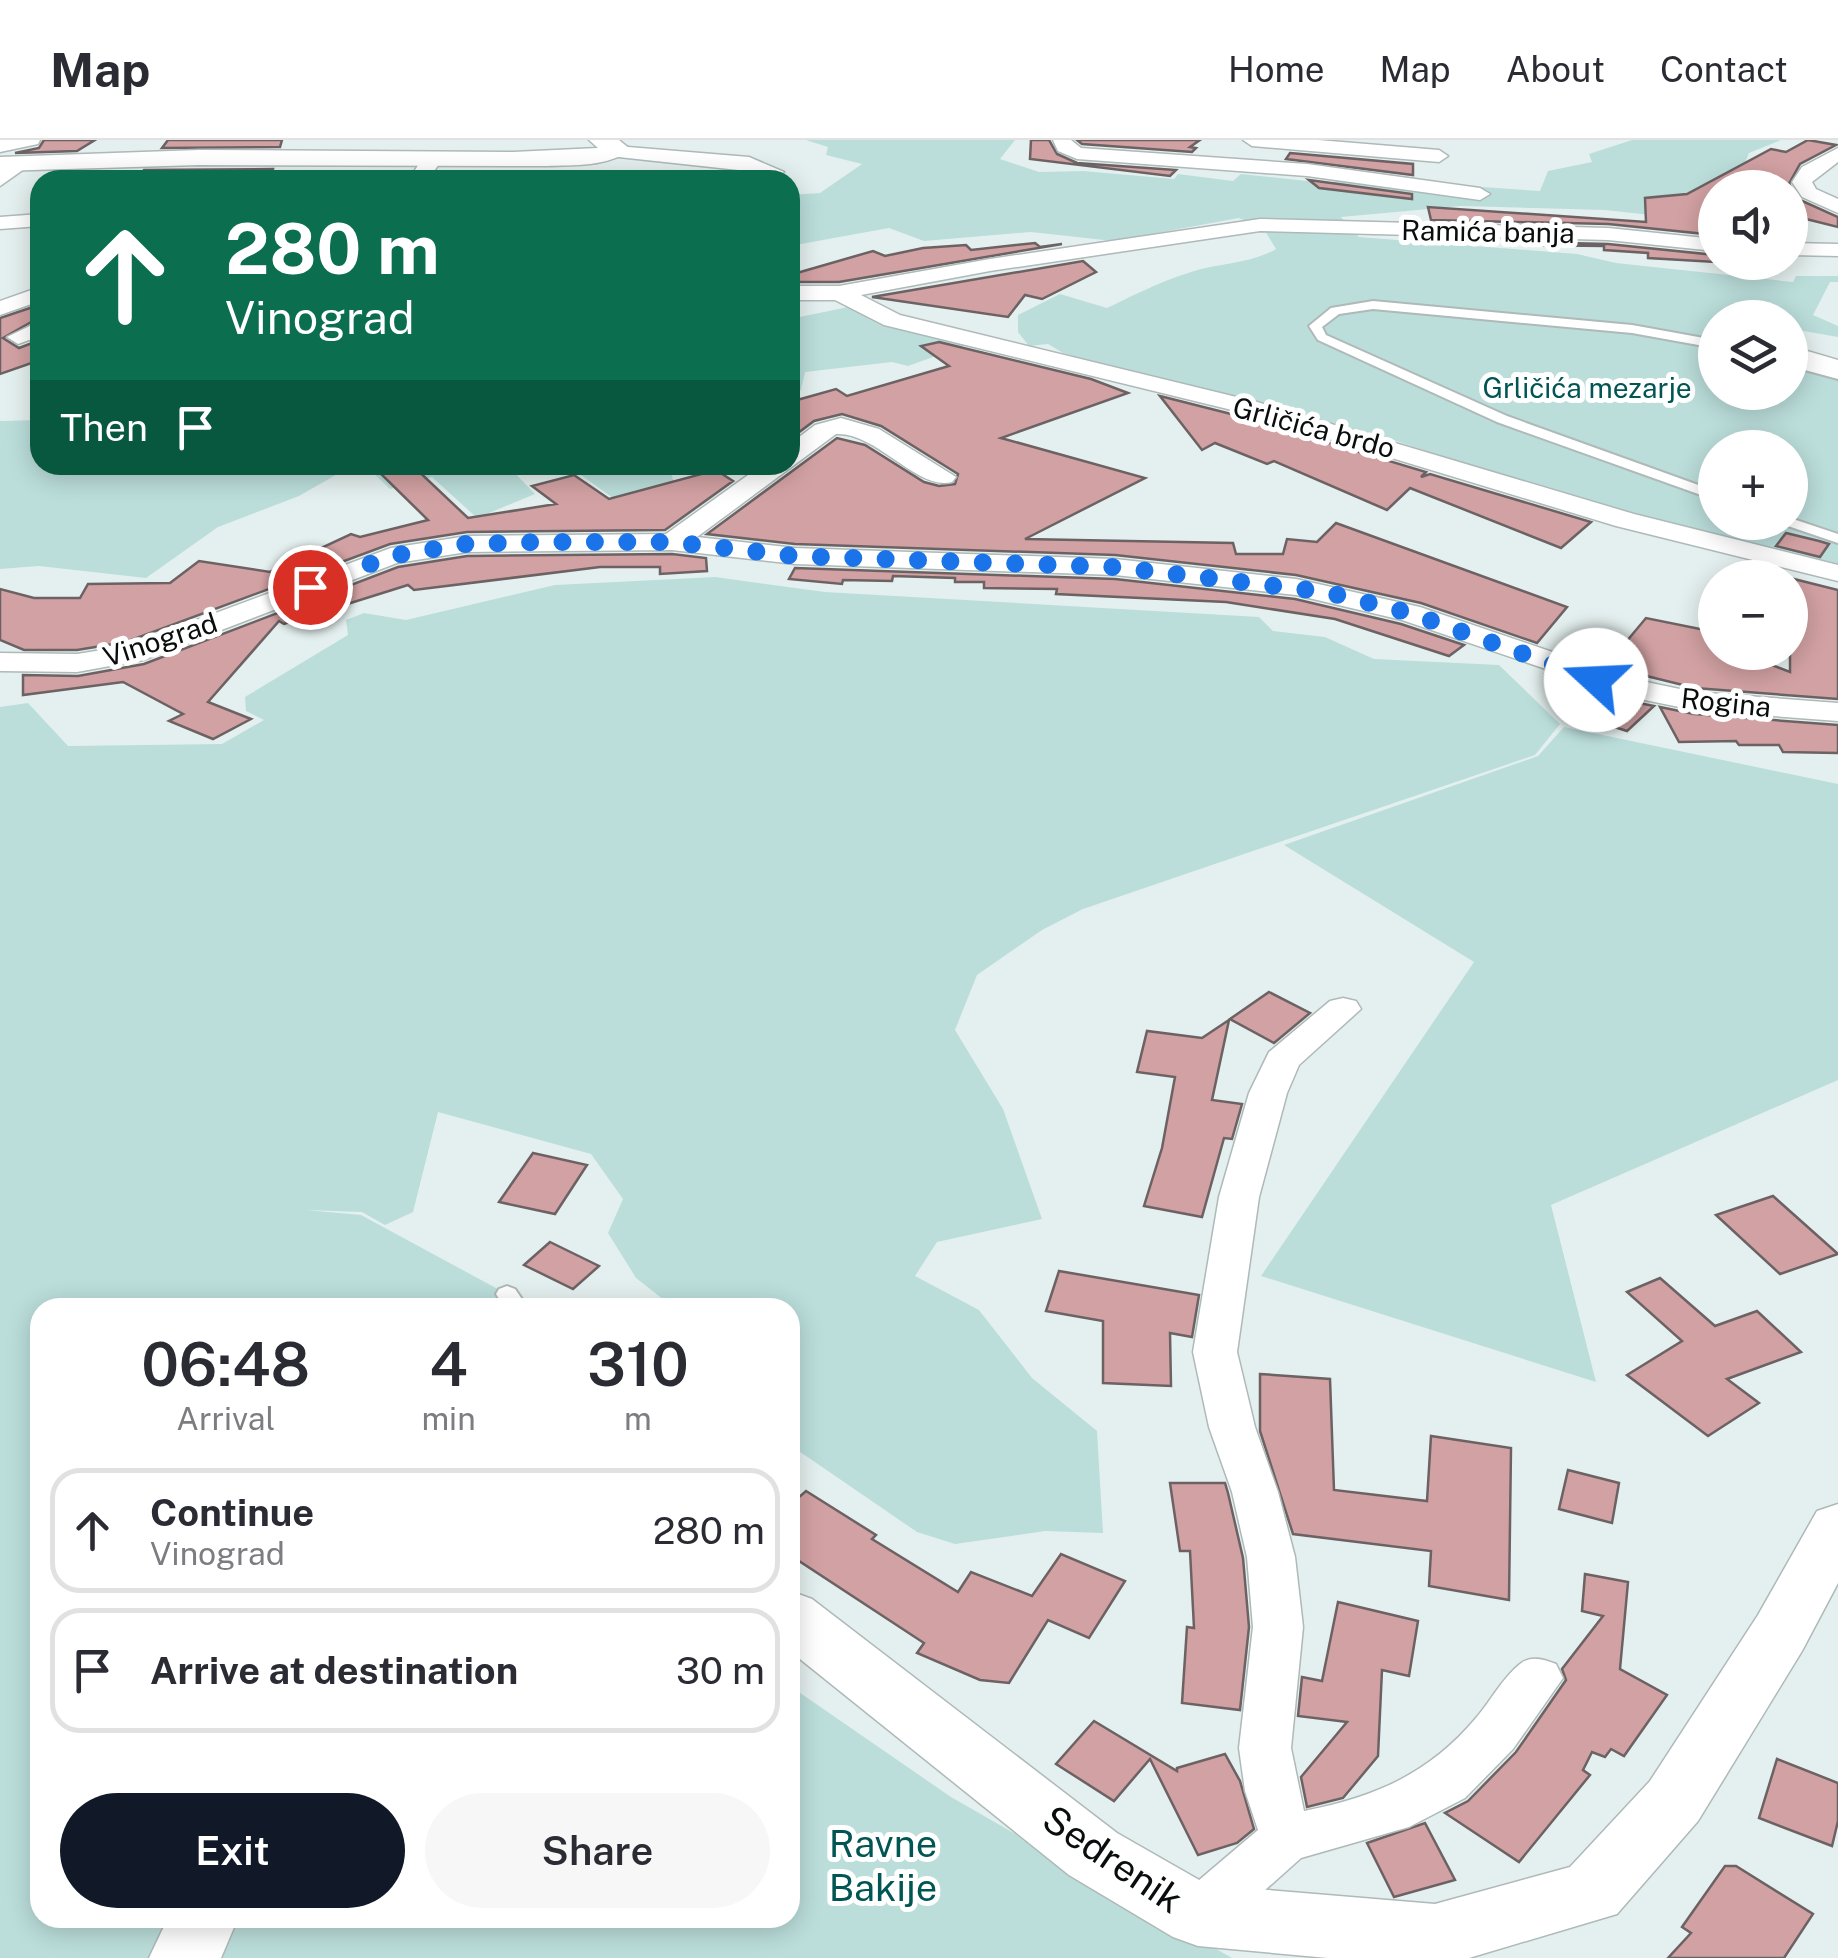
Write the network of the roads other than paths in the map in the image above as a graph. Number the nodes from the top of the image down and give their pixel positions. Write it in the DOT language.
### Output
graph roads {
  1 [pos="32,140"];
  2 [pos="1062,140"];
  3 [pos="1252,140"];
  4 [pos="0,146"];
  5 [pos="608,146"];
  6 [pos="1838,154"];
  7 [pos="1439,156"];
  8 [pos="433,158"];
  9 [pos="10,164"];
  10 [pos="425,170"];
  11 [pos="768,170"];
  12 [pos="0,180"];
  13 [pos="1480,194"];
  14 [pos="1838,207"];
  15 [pos="1381,210"];
  16 [pos="30,221"];
  17 [pos="0,223"];
  18 [pos="1260,225"];
  19 [pos="1698,243"];
  20 [pos="1808,249"];
  21 [pos="1838,250"];
  22 [pos="800,293"];
  23 [pos="839,294"];
  24 [pos="30,298"];
  25 [pos="0,308"];
  26 [pos="1698,341"];
  27 [pos="1808,361"];
  28 [pos="1808,364"];
  29 [pos="1838,366"];
  30 [pos="1838,374"];
  31 [pos="800,450"];
  32 [pos="765,475"];
  33 [pos="943,478"];
  34 [pos="1698,490"];
  35 [pos="1808,528"];
  36 [pos="1838,539"];
  37 [pos="672,542"];
  38 [pos="428,550"];
  39 [pos="1838,573"];
  40 [pos="0,662"];
  41 [pos="1838,712"];
  42 [pos="1343,1009"];
  43 [pos="1838,1527"];
  44 [pos="800,1624"];
  45 [pos="1538,1678"];
  46 [pos="1287,1836"];
  47 [pos="1198,1915"];
  48 [pos="199,1928"];
  49 [pos="186,1958"];
  1 -- 4 [label="street"];
  2 -- 13 [label="street, Ramića banja"];
  3 -- 7 [label="street"];
  5 -- 8 [label="street"];
  5 -- 11 [label="street"];
  6 -- 14 [label="street"];
  8 -- 9 [label="street"];
  8 -- 10 [label="street"];
  9 -- 12 [label="street"];
  15 -- 18 [label="street, Ramića banja"];
  16 -- 17 [label="street"];
  18 -- 19 [label="street, Ramića banja"];
  18 -- 23 [label="street, Ramića banja"];
  20 -- 21 [label="street"];
  22 -- 23 [label="street, Grličića brdo"];
  23 -- 39 [label="street, Grličića brdo"];
  24 -- 25 [label="street"];
  26 -- 34 [label="lane"];
  27 -- 29 [label="street"];
  28 -- 30 [label="lane"];
  31 -- 33 [label="street"];
  32 -- 37 [label="street"];
  35 -- 36 [label="lane"];
  37 -- 38 [label="street, Rogina"];
  37 -- 41 [label="street, Rogina"];
  38 -- 40 [label="street, Vinograd"];
  42 -- 46 [label="street"];
  43 -- 47 [label="street, Sedrenik"];
  44 -- 47 [label="street, Sedrenik"];
  45 -- 46 [label="street"];
  46 -- 47 [label="street"];
  48 -- 49 [label="street"];
}
